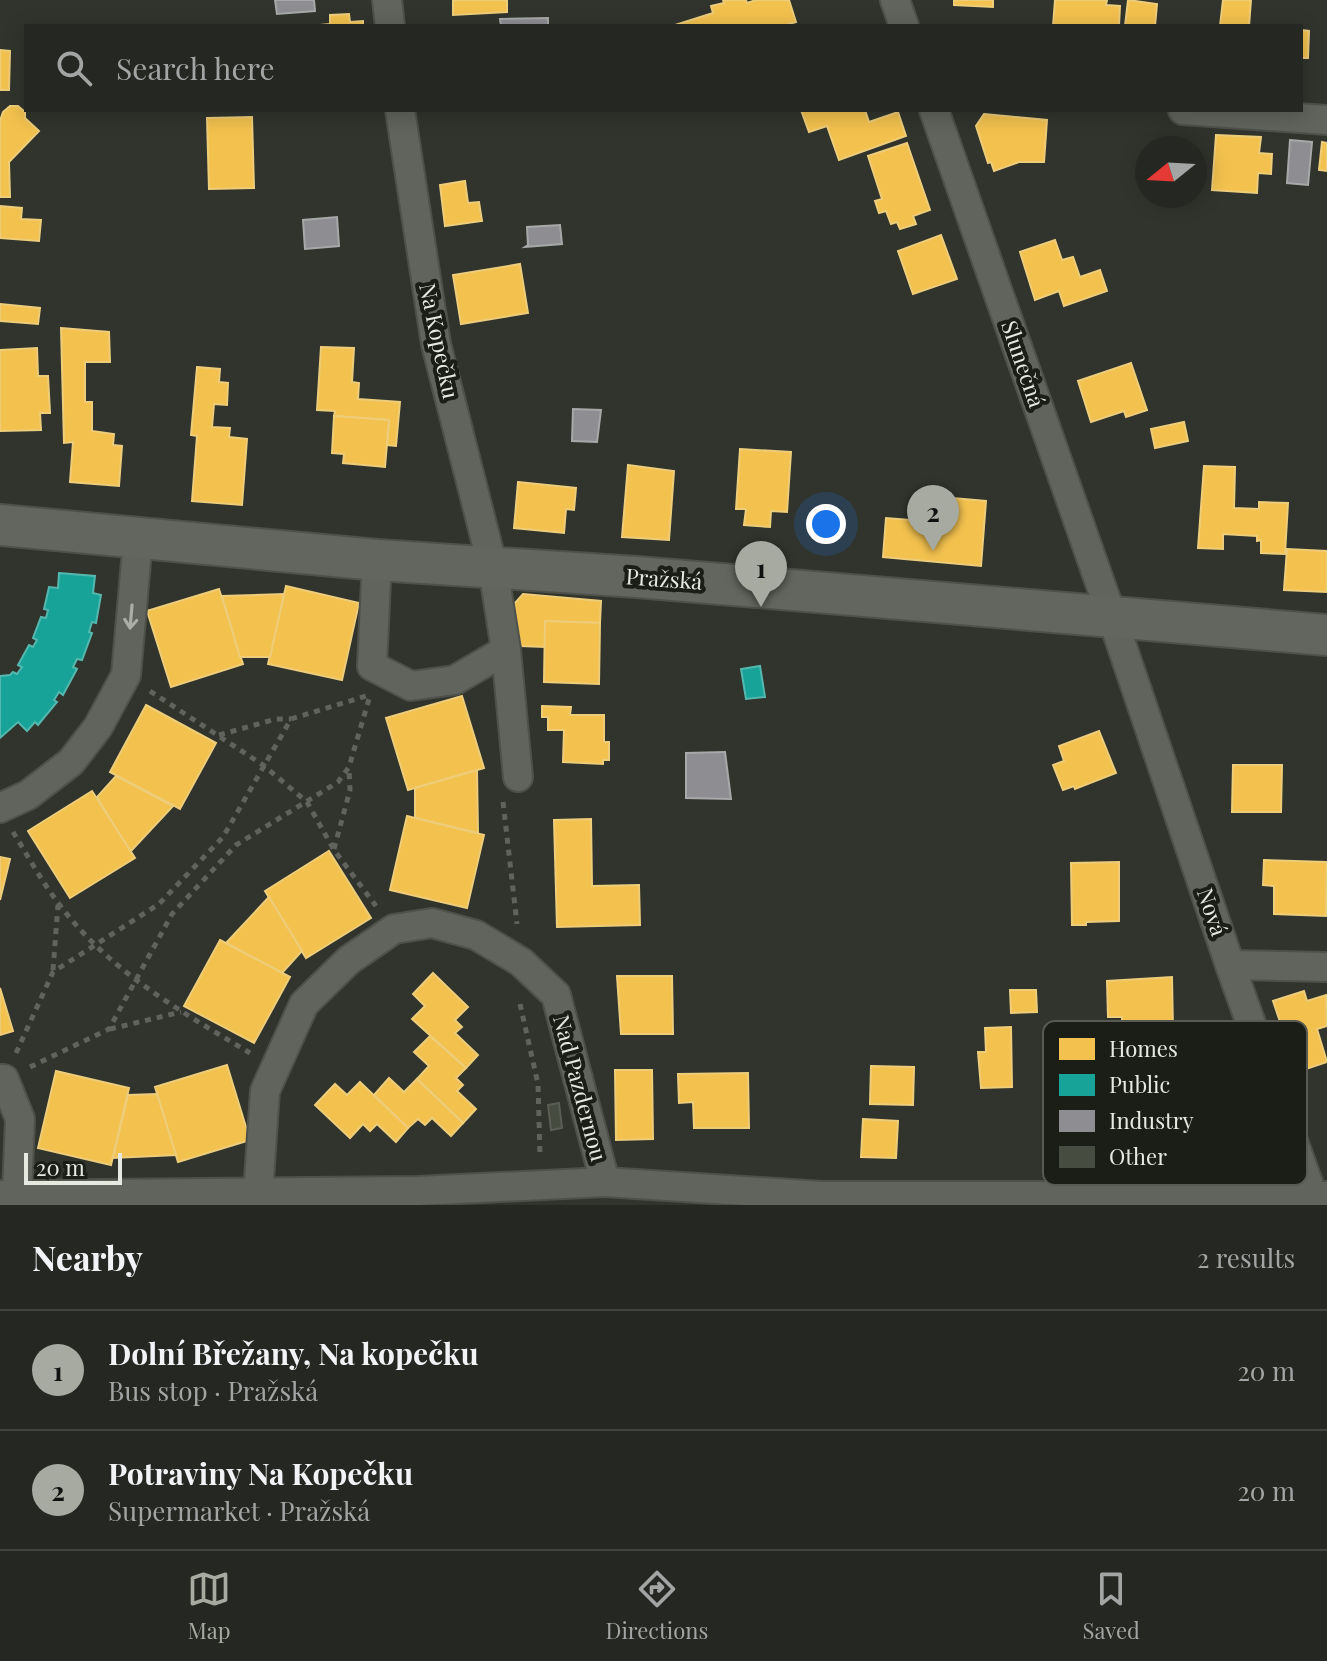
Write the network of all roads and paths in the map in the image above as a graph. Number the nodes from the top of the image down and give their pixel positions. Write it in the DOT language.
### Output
graph roads {
  1 [pos="387,0"];
  2 [pos="895,0"];
  3 [pos="390,24"];
  4 [pos="903,24"];
  5 [pos="400,112"];
  6 [pos="935,112"];
  7 [pos="1212,112"];
  8 [pos="1327,120"];
  9 [pos="0,525"];
  10 [pos="138,539"];
  11 [pos="377,560"];
  12 [pos="493,568"];
  13 [pos="1112,617"];
  14 [pos="1327,635"];
  15 [pos="506,650"];
  16 [pos="126,675"];
  17 [pos="291,719"];
  18 [pos="218,735"];
  19 [pos="263,765"];
  20 [pos="349,767"];
  21 [pos="518,777"];
  22 [pos="307,802"];
  23 [pos="4,817"];
  24 [pos="334,850"];
  25 [pos="58,904"];
  26 [pos="394,929"];
  27 [pos="94,945"];
  28 [pos="1230,965"];
  29 [pos="1327,967"];
  30 [pos="53,972"];
  31 [pos="137,982"];
  32 [pos="181,1012"];
  33 [pos="1251,1021"];
  34 [pos="109,1029"];
  35 [pos="275,1068"];
  36 [pos="2,1079"];
  37 [pos="1307,1170"];
  38 [pos="605,1182"];
  39 [pos="258,1194"];
  40 [pos="8,1195"];
  41 [pos="464,1197"];
  42 [pos="706,1197"];
  43 [pos="1318,1199"];
  1 -- 3 [label="street"];
  2 -- 4 [label="street"];
  5 -- 12 [label="street, Na Kopečku"];
  6 -- 13 [label="street, Slunečná"];
  7 -- 8 [label="street"];
  9 -- 10 [label="street, Pražská"];
  10 -- 11 [label="street, Pražská"];
  10 -- 16 [label="street, one-way"];
  11 -- 12 [label="street, Pražská"];
  11 -- 15 [label="street"];
  12 -- 13 [label="street, Pražská"];
  12 -- 15 [label="street"];
  13 -- 14 [label="street, Pražská"];
  13 -- 28 [label="street, Nová"];
  15 -- 21 [label="street"];
  16 -- 18 [label="path"];
  16 -- 23 [label="street"];
  17 -- 18 [label="path"];
  17 -- 19 [label="path"];
  17 -- 20 [label="path"];
  18 -- 19 [label="path"];
  19 -- 22 [label="path"];
  19 -- 27 [label="path"];
  20 -- 22 [label="path"];
  20 -- 24 [label="path"];
  22 -- 24 [label="path"];
  22 -- 31 [label="path"];
  23 -- 25 [label="path"];
  24 -- 26 [label="path"];
  25 -- 27 [label="path"];
  25 -- 30 [label="path"];
  26 -- 35 [label="street"];
  26 -- 38 [label="street, Nad Pazdernou"];
  27 -- 30 [label="path"];
  27 -- 31 [label="path"];
  28 -- 29 [label="street"];
  28 -- 33 [label="street, Nová"];
  30 -- 36 [label="path"];
  31 -- 32 [label="path"];
  31 -- 34 [label="path"];
  32 -- 34 [label="path"];
  32 -- 35 [label="path"];
  34 -- 36 [label="path"];
  35 -- 39 [label="street"];
  36 -- 40 [label="street"];
  37 -- 43 [label="street, Nová"];
  38 -- 41 [label="street"];
  38 -- 42 [label="street"];
  39 -- 40 [label="street"];
  39 -- 41 [label="street"];
  42 -- 43 [label="street"];
}
